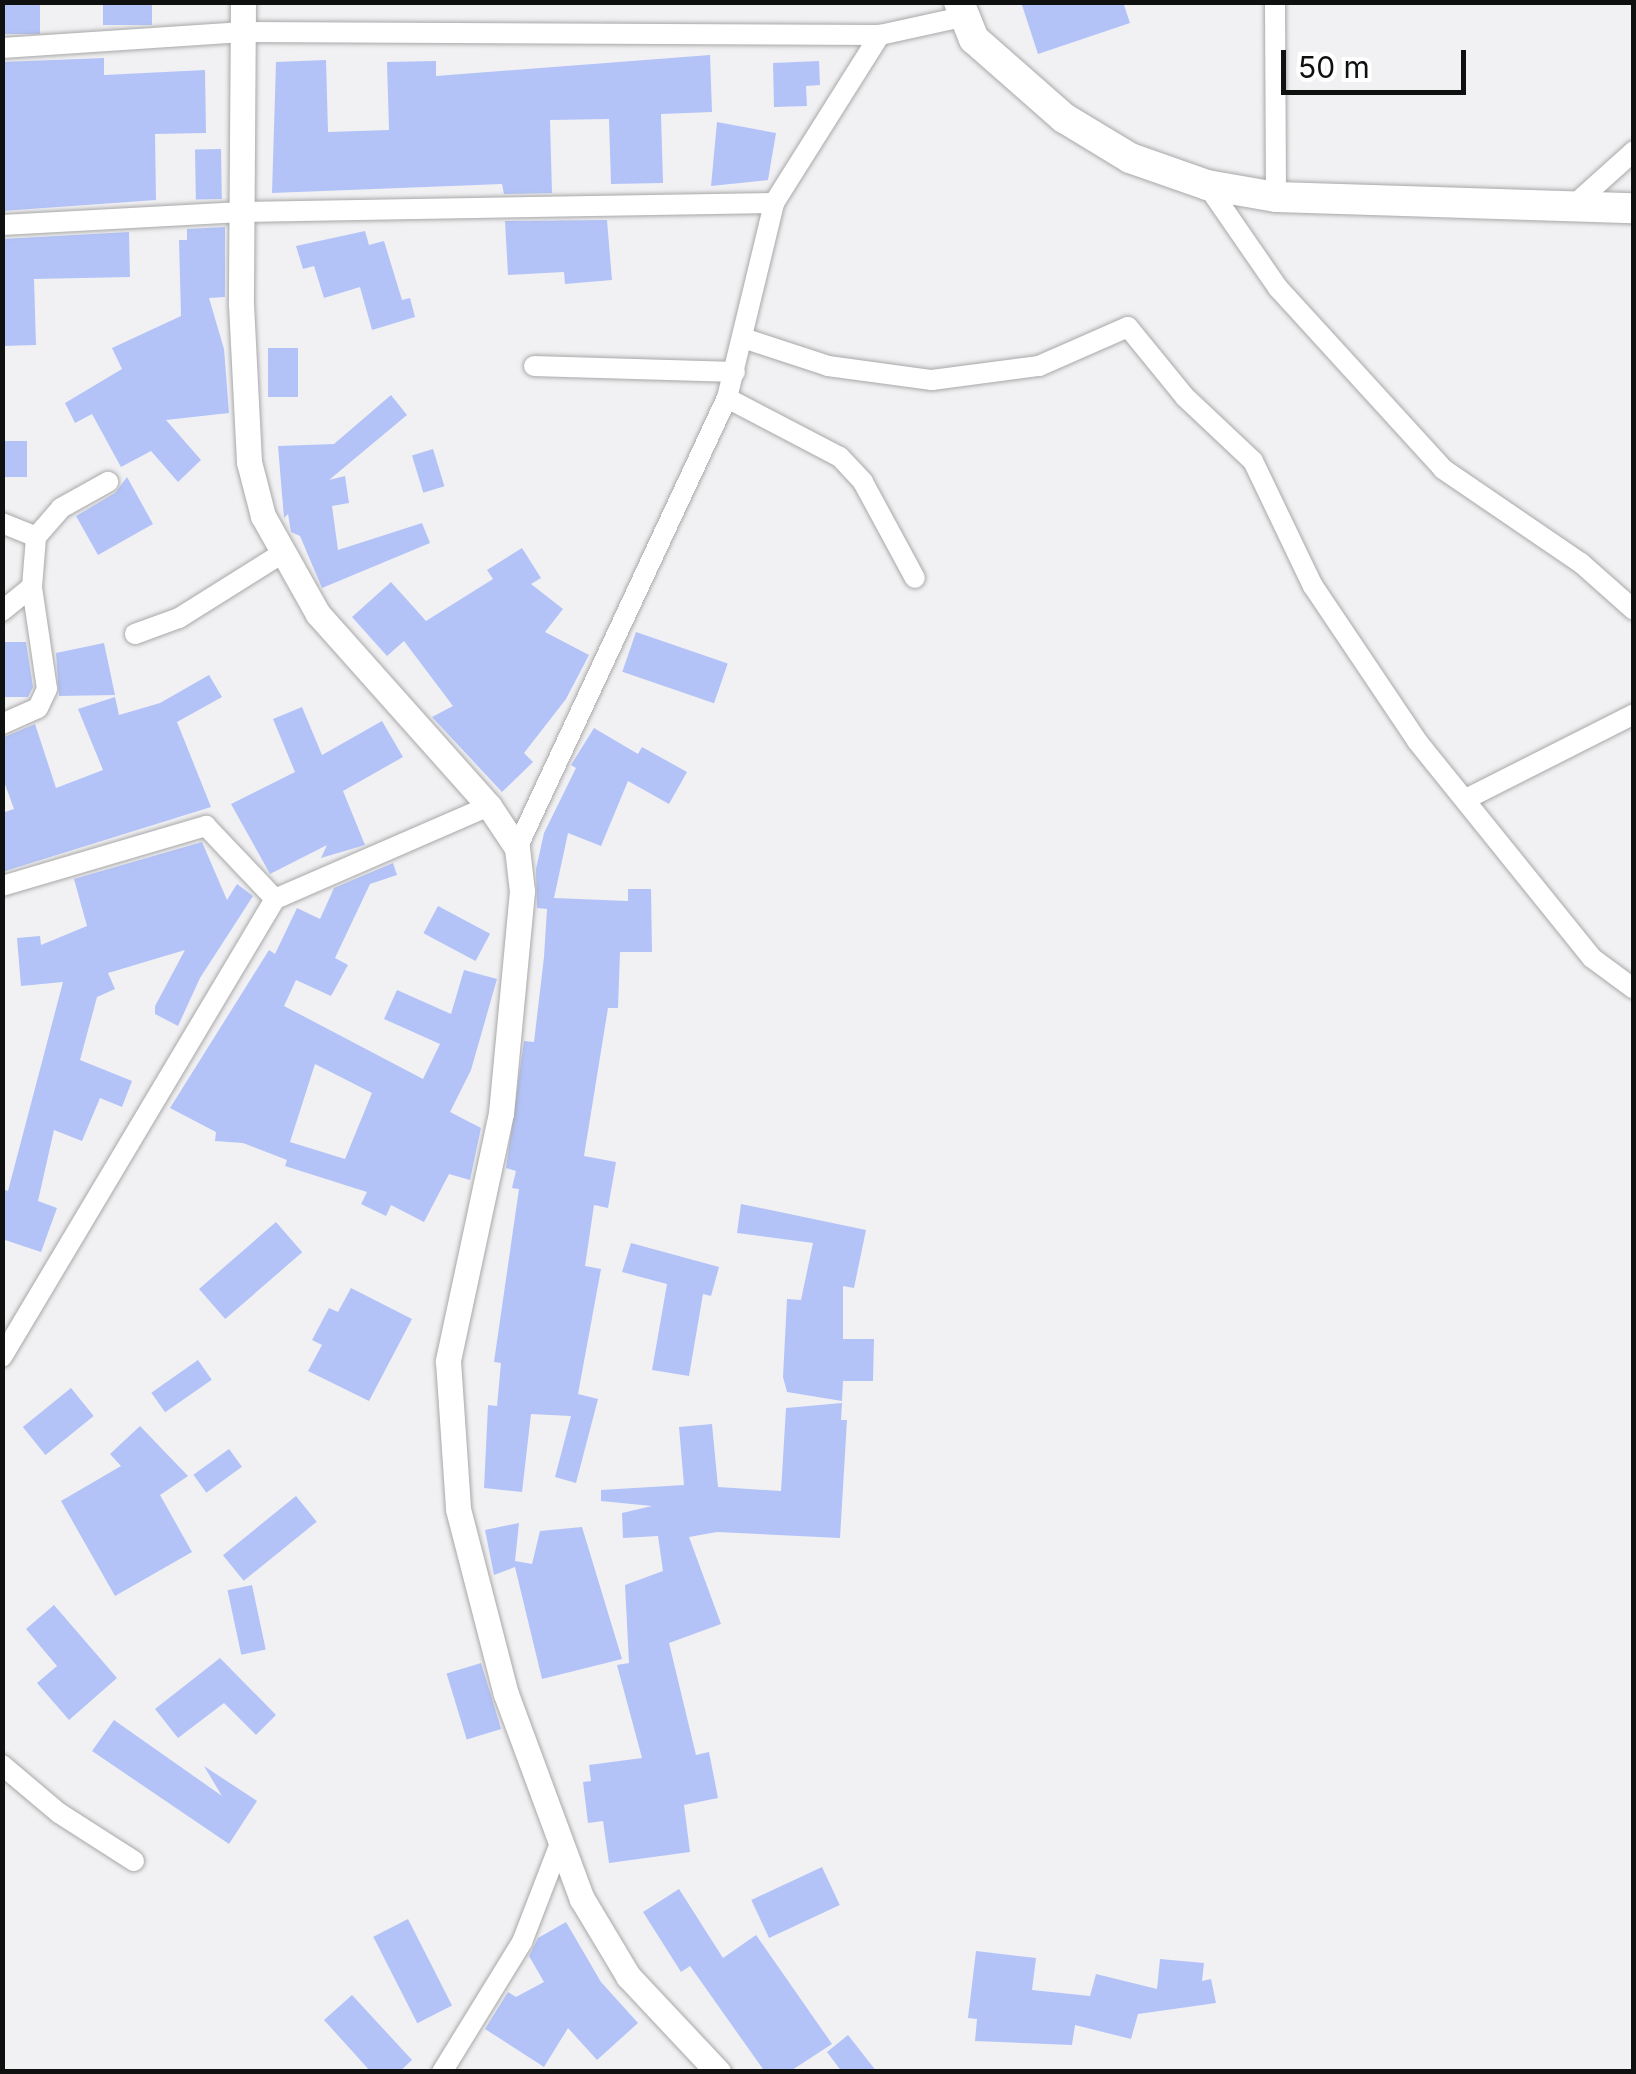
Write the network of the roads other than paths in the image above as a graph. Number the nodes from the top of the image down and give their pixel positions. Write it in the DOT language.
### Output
graph roads {
  1 [pos="243,2"];
  2 [pos="1274,2"];
  3 [pos="961,10"];
  4 [pos="243,32"];
  5 [pos="880,34"];
  6 [pos="2,48"];
  7 [pos="1634,151"];
  8 [pos="1206,185"];
  9 [pos="1276,197"];
  10 [pos="774,203"];
  11 [pos="1574,205"];
  12 [pos="1634,208"];
  13 [pos="242,212"];
  14 [pos="2,225"];
  15 [pos="746,339"];
  16 [pos="534,366"];
  17 [pos="735,372"];
  18 [pos="727,398"];
  19 [pos="108,482"];
  20 [pos="2,524"];
  21 [pos="36,537"];
  22 [pos="281,554"];
  23 [pos="915,578"];
  24 [pos="32,588"];
  25 [pos="1634,610"];
  26 [pos="2,611"];
  27 [pos="135,634"];
  28 [pos="1634,714"];
  29 [pos="2,724"];
  30 [pos="1468,798"];
  31 [pos="489,806"];
  32 [pos="517,848"];
  33 [pos="2,886"];
  34 [pos="275,899"];
  35 [pos="1634,989"];
  36 [pos="2,1357"];
  37 [pos="2,1764"];
  38 [pos="559,1846"];
  39 [pos="134,1860"];
  40 [pos="442,2072"];
  41 [pos="718,2072"];
  1 -- 4 [label="street"];
  2 -- 9 [label="street"];
  3 -- 5 [label="street"];
  3 -- 8 [label="main road"];
  4 -- 5 [label="street"];
  4 -- 6 [label="street"];
  4 -- 13 [label="street"];
  5 -- 10 [label="street"];
  7 -- 11 [label="street"];
  8 -- 9 [label="main road"];
  8 -- 25 [label="street"];
  9 -- 11 [label="main road"];
  10 -- 13 [label="street"];
  10 -- 15 [label="street"];
  11 -- 12 [label="main road"];
  13 -- 14 [label="street"];
  13 -- 22 [label="street"];
  15 -- 17 [label="street"];
  15 -- 30 [label="street"];
  16 -- 17 [label="street"];
  17 -- 18 [label="street"];
  18 -- 23 [label="street"];
  18 -- 32 [label="street"];
  19 -- 21 [label="street"];
  20 -- 21 [label="street"];
  21 -- 24 [label="street"];
  22 -- 27 [label="street"];
  22 -- 31 [label="street"];
  24 -- 26 [label="street"];
  24 -- 29 [label="street"];
  28 -- 30 [label="street"];
  30 -- 35 [label="street"];
  31 -- 32 [label="street"];
  31 -- 34 [label="street"];
  32 -- 38 [label="street"];
  33 -- 34 [label="street"];
  34 -- 36 [label="street"];
  37 -- 39 [label="street"];
  38 -- 40 [label="street"];
  38 -- 41 [label="street"];
}
